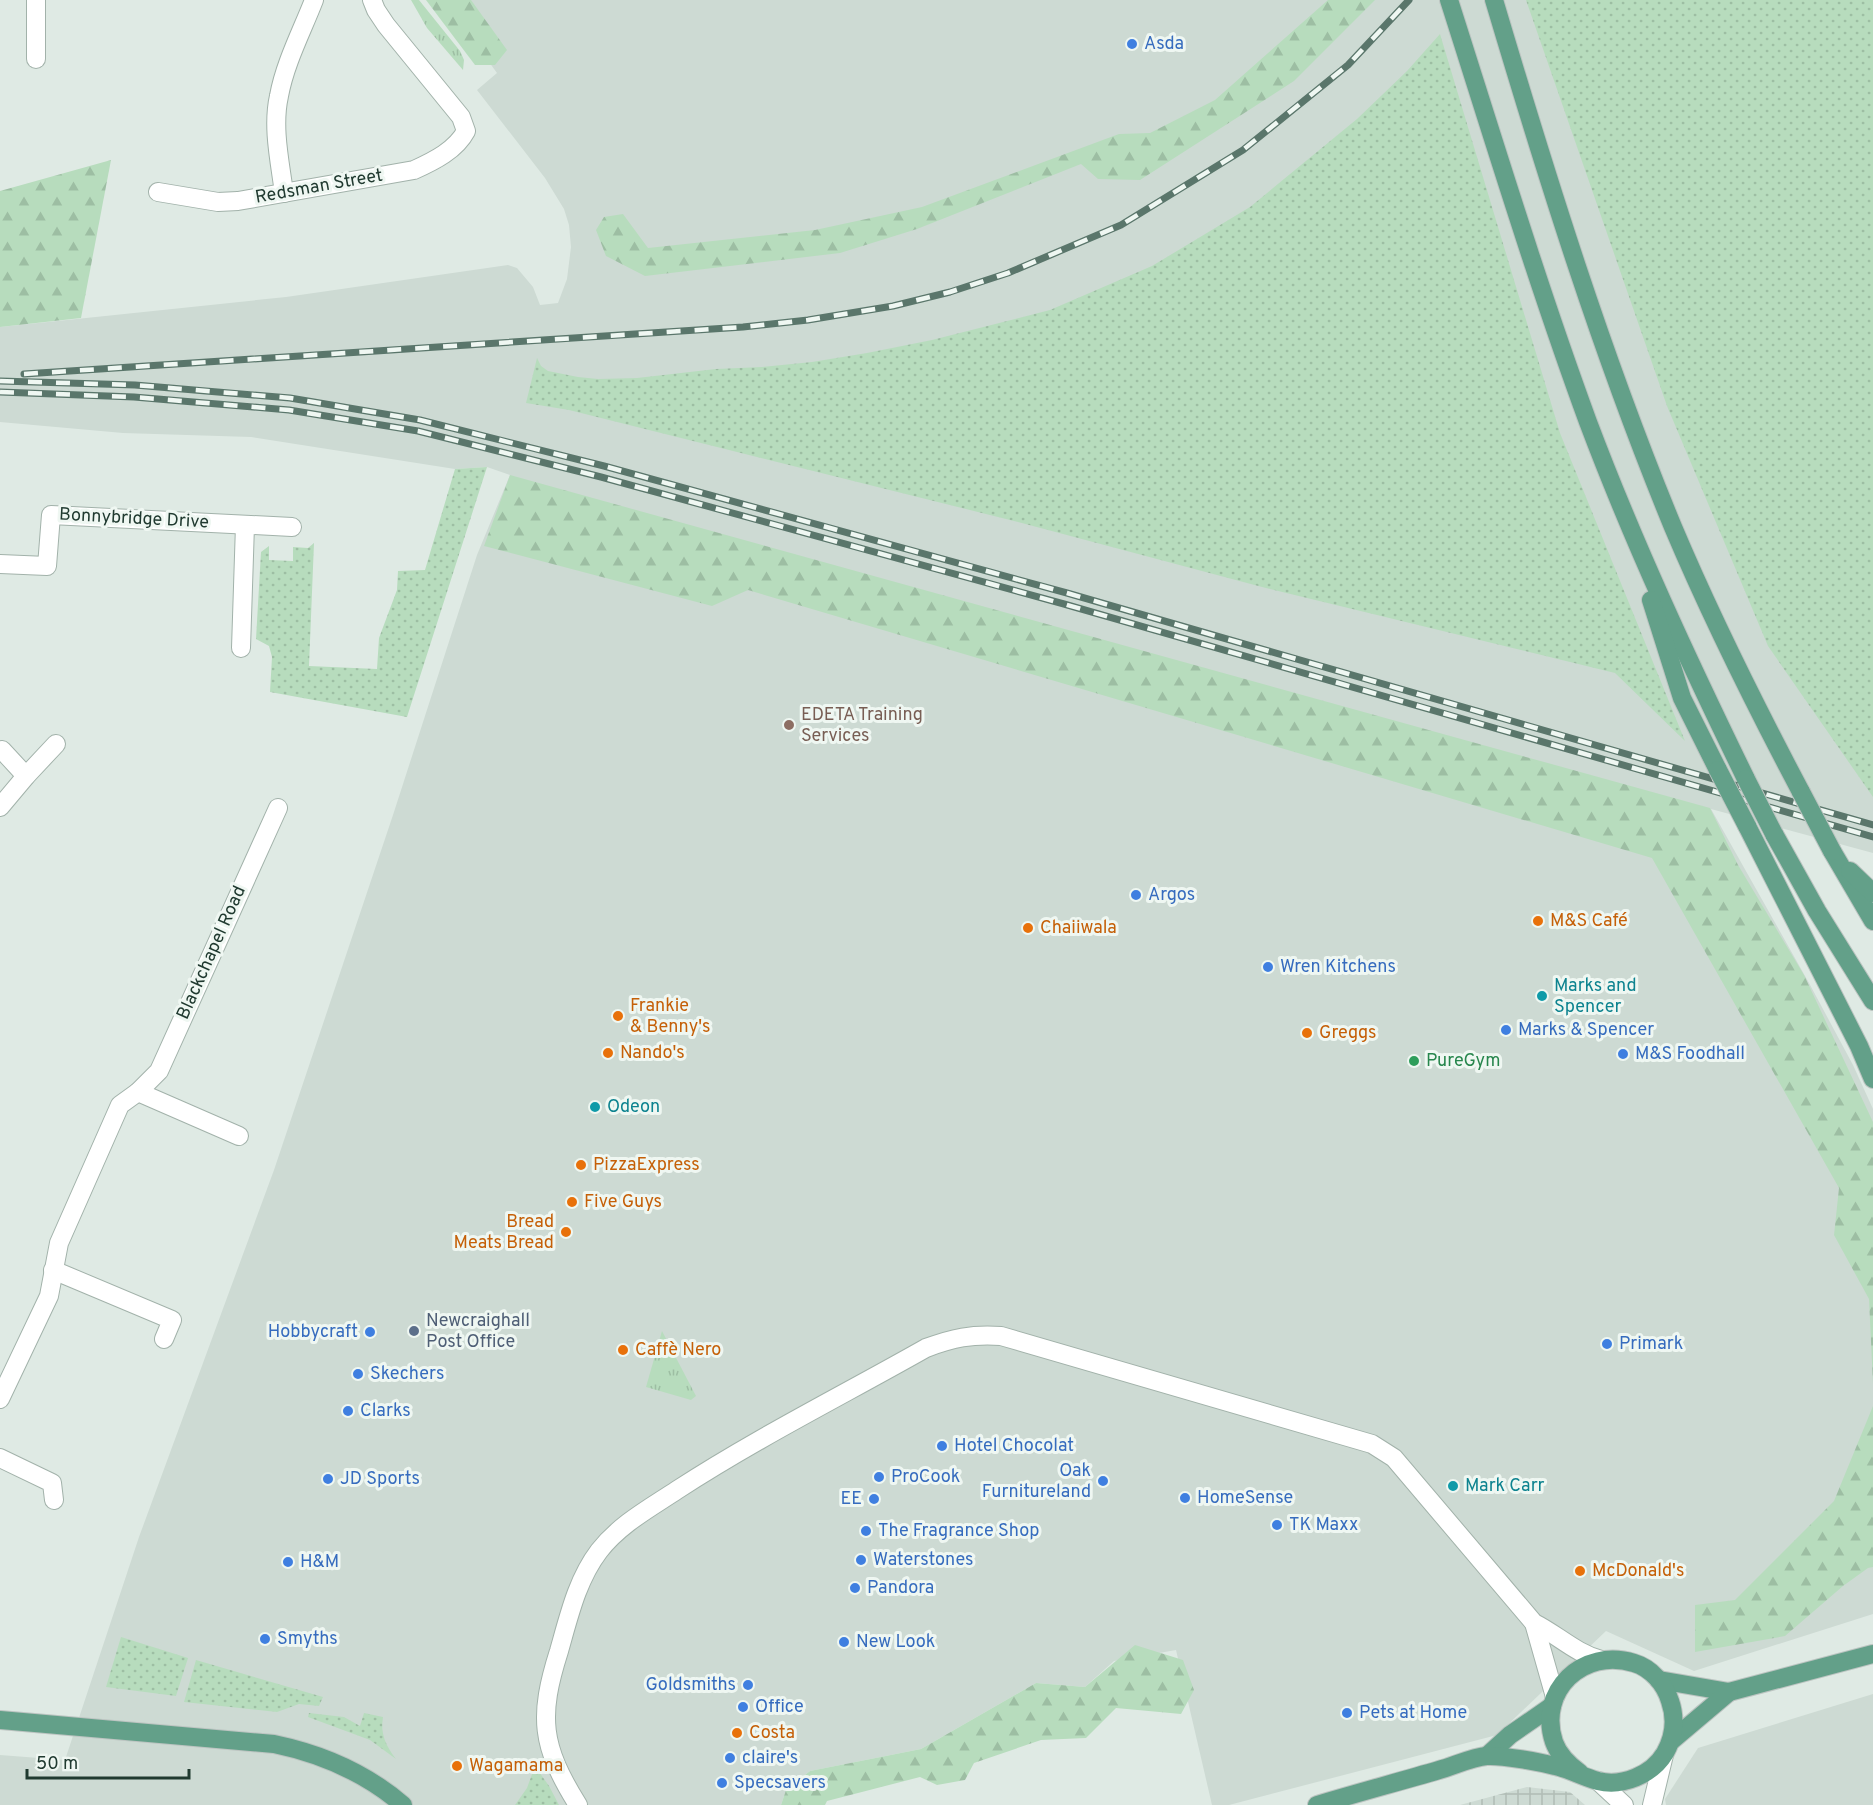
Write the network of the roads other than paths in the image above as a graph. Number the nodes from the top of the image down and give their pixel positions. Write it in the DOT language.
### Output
graph roads {
  1 [pos="36,0"];
  2 [pos="314,0"];
  3 [pos="372,0"];
  4 [pos="1494,0"];
  5 [pos="1451,7"];
  6 [pos="36,59"];
  7 [pos="158,192"];
  8 [pos="284,193"];
  9 [pos="245,525"];
  10 [pos="292,527"];
  11 [pos="1637,543"];
  12 [pos="0,564"];
  13 [pos="241,648"];
  14 [pos="56,744"];
  15 [pos="2,750"];
  16 [pos="26,776"];
  17 [pos="0,807"];
  18 [pos="278,807"];
  19 [pos="1834,854"];
  20 [pos="1873,893"];
  21 [pos="1873,921"];
  22 [pos="1873,1001"];
  23 [pos="1873,1079"];
  24 [pos="138,1092"];
  25 [pos="239,1136"];
  26 [pos="53,1270"];
  27 [pos="164,1338"];
  28 [pos="0,1399"];
  29 [pos="0,1458"];
  30 [pos="54,1500"];
  31 [pos="1534,1623"];
  32 [pos="1873,1644"];
  33 [pos="1873,1654"];
  34 [pos="1601,1659"];
  35 [pos="1825,1666"];
  36 [pos="1659,1680"];
  37 [pos="1729,1692"];
  38 [pos="1553,1701"];
  39 [pos="0,1720"];
  40 [pos="1667,1748"];
  41 [pos="1487,1756"];
  42 [pos="1580,1773"];
  43 [pos="1598,1781"];
  44 [pos="403,1805"];
  45 [pos="578,1805"];
  46 [pos="1317,1805"];
  47 [pos="1624,1805"];
  48 [pos="1652,1805"];
  1 -- 6 [label="street"];
  2 -- 8 [label="street"];
  3 -- 8 [label="street, Redsman Street"];
  4 -- 19 [label="main road, bridge"];
  5 -- 11 [label="main road"];
  7 -- 8 [label="street, Redsman Street"];
  9 -- 10 [label="street, Bonnybridge Drive"];
  9 -- 12 [label="street, Bonnybridge Drive"];
  9 -- 13 [label="street"];
  11 -- 22 [label="main road, bridge"];
  11 -- 23 [label="main road, bridge"];
  14 -- 16 [label="street"];
  15 -- 16 [label="street"];
  16 -- 17 [label="street"];
  18 -- 24 [label="street, Blackchapel Road"];
  19 -- 20 [label="main road"];
  19 -- 21 [label="main road"];
  24 -- 25 [label="street"];
  24 -- 26 [label="street, Blackchapel Road"];
  26 -- 27 [label="street"];
  26 -- 28 [label="street, Blackchapel Road"];
  29 -- 30 [label="street"];
  31 -- 34 [label="street"];
  31 -- 38 [label="street"];
  31 -- 45 [label="street"];
  32 -- 35 [label="main road"];
  33 -- 35 [label="main road"];
  34 -- 36 [label="main road"];
  34 -- 38 [label="main road"];
  35 -- 37 [label="main road"];
  36 -- 37 [label="main road"];
  36 -- 40 [label="main road"];
  37 -- 40 [label="main road"];
  38 -- 41 [label="main road"];
  38 -- 42 [label="main road"];
  39 -- 44 [label="main road"];
  40 -- 43 [label="main road"];
  40 -- 48 [label="street"];
  41 -- 42 [label="main road"];
  41 -- 46 [label="main road"];
  42 -- 43 [label="main road"];
  43 -- 47 [label="street"];
}
